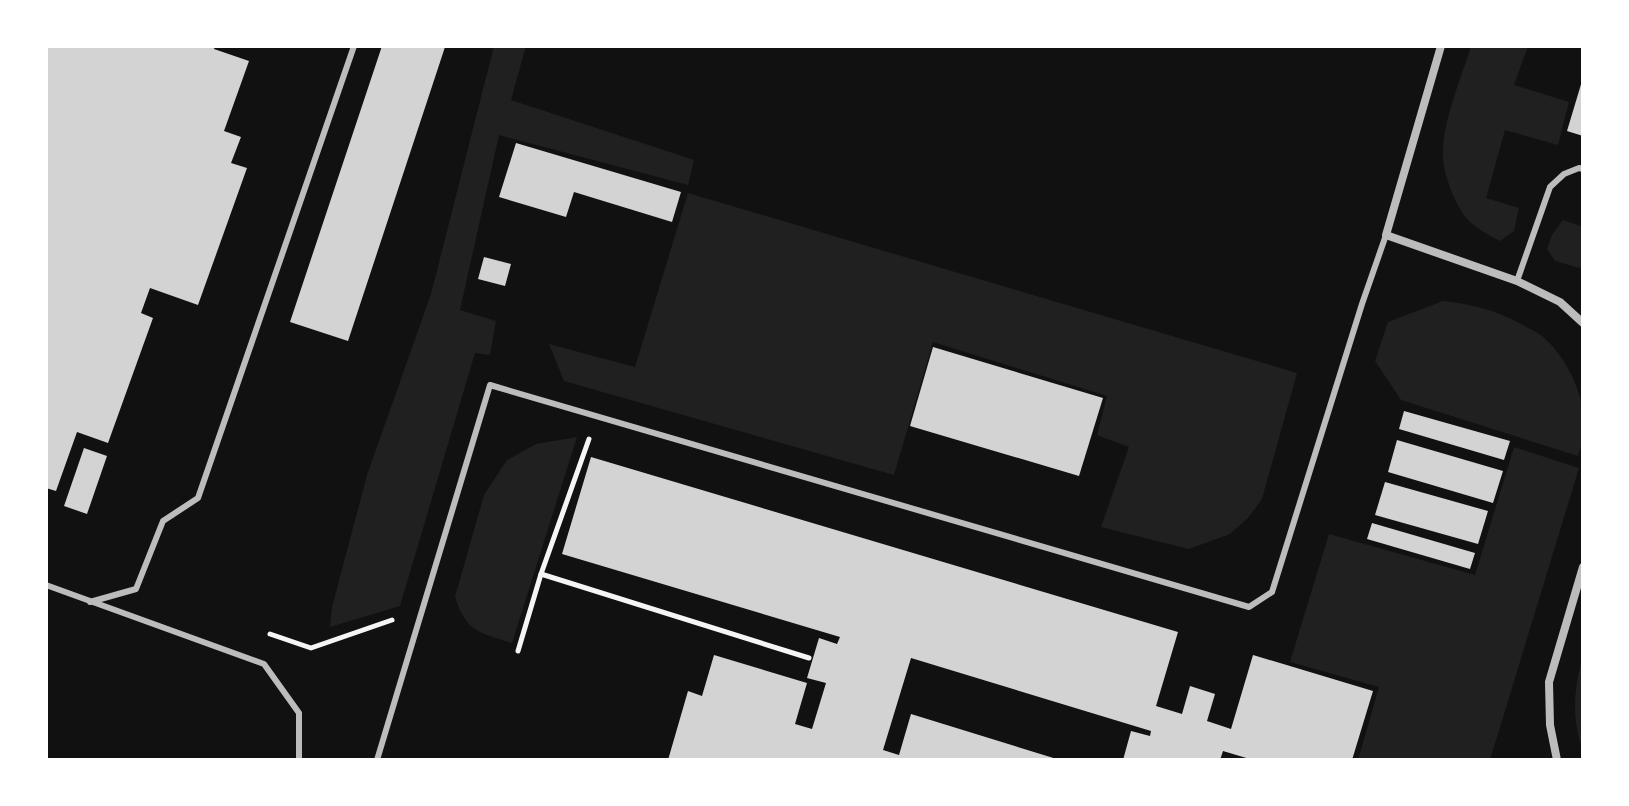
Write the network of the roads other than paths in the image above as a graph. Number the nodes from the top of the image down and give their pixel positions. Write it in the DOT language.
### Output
graph roads {
  1 [pos="354,46"];
  2 [pos="1441,46"];
  3 [pos="1583,169"];
  4 [pos="1386,235"];
  5 [pos="1517,281"];
  6 [pos="1583,323"];
  7 [pos="1583,567"];
  8 [pos="46,585"];
  9 [pos="90,602"];
  10 [pos="299,760"];
  11 [pos="377,760"];
  12 [pos="1557,760"];
  1 -- 9 [label="lane"];
  2 -- 4 [label="street"];
  3 -- 5 [label="lane"];
  4 -- 5 [label="street"];
  4 -- 11 [label="lane"];
  5 -- 6 [label="street"];
  7 -- 12 [label="street"];
  8 -- 9 [label="lane"];
  9 -- 10 [label="lane"];
}
